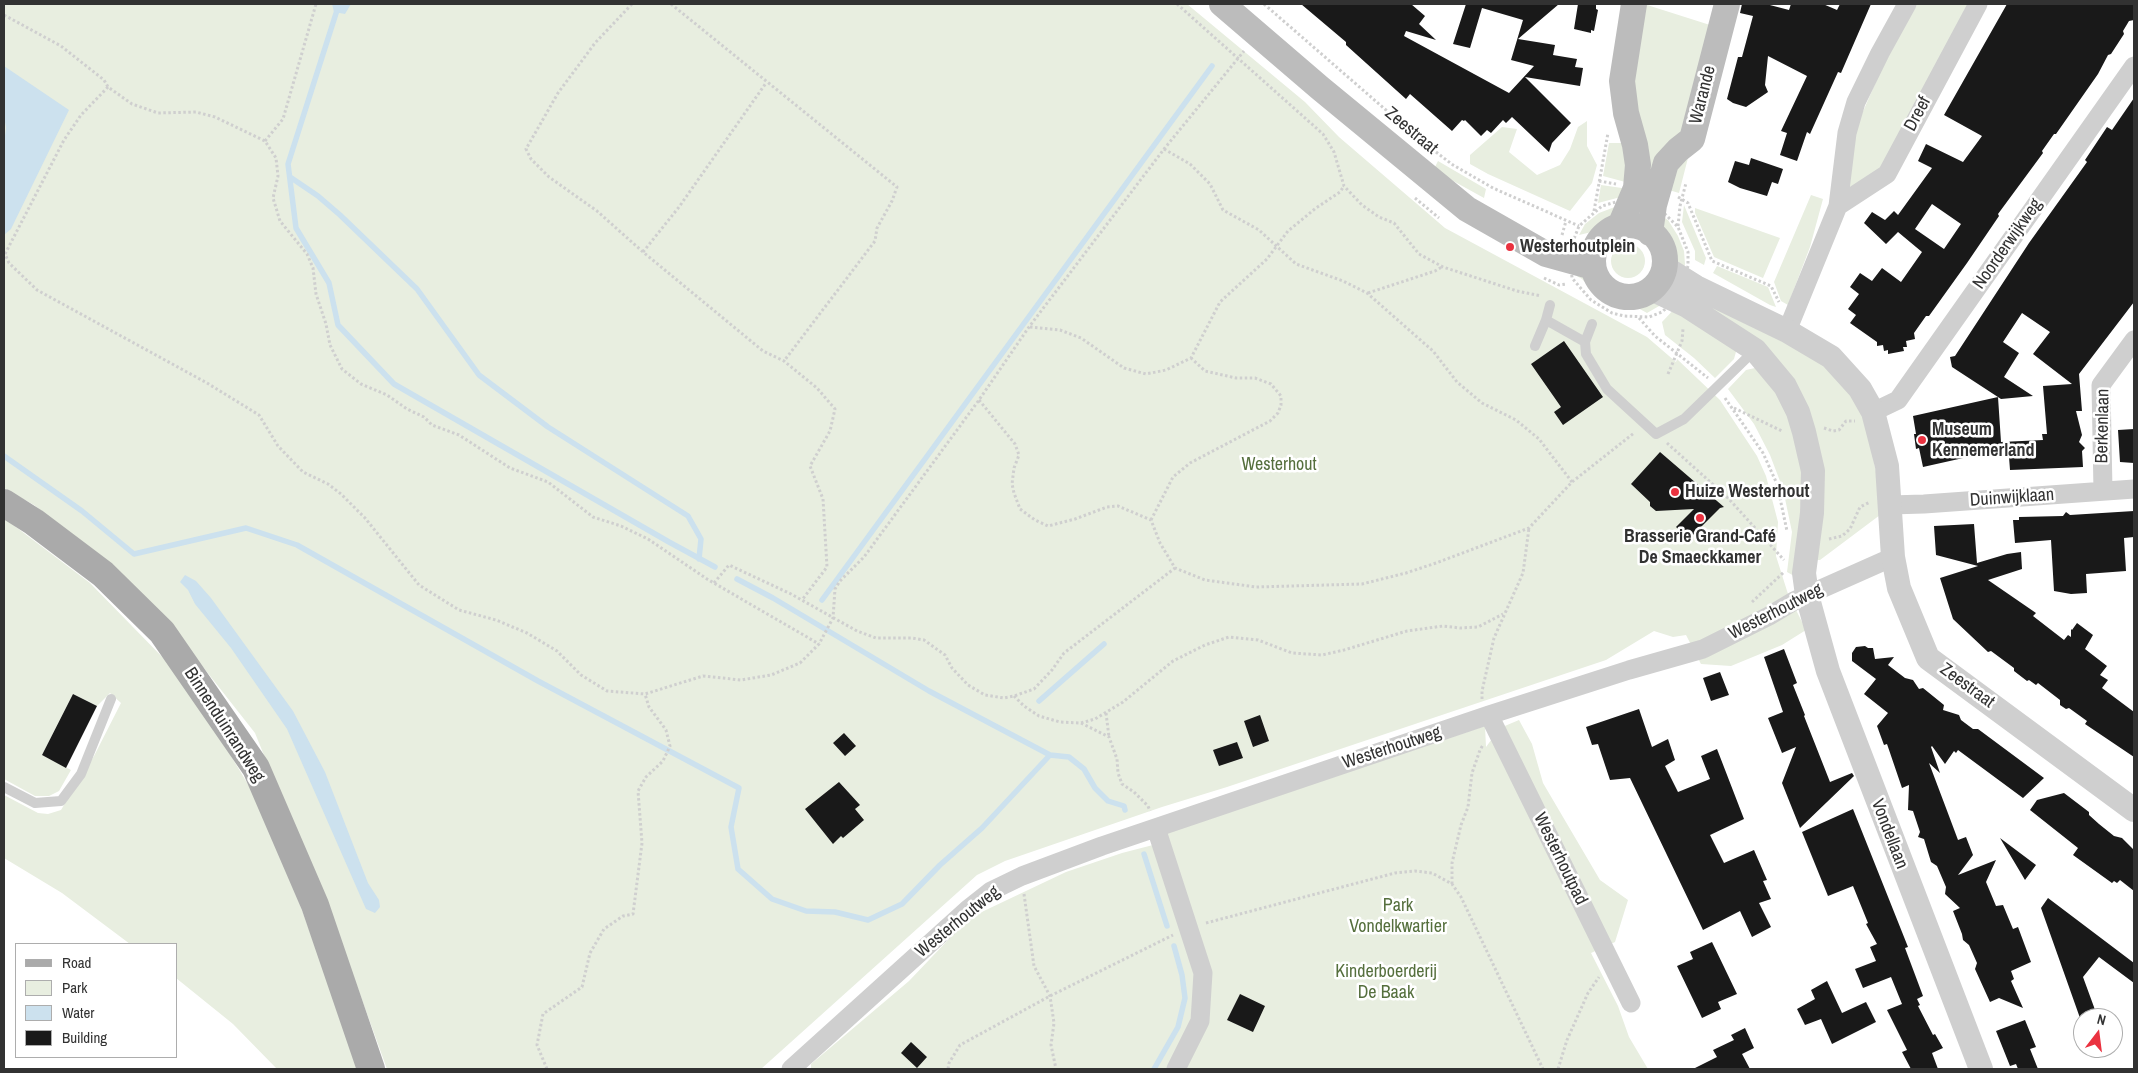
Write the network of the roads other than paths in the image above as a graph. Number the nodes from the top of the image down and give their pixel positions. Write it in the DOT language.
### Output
graph roads {
  1 [pos="1222,4"];
  2 [pos="1634,4"];
  3 [pos="1725,4"];
  4 [pos="1907,4"];
  5 [pos="1978,4"];
  6 [pos="2134,66"];
  7 [pos="1838,206"];
  8 [pos="1620,226"];
  9 [pos="1650,233"];
  10 [pos="1588,265"];
  11 [pos="1658,278"];
  12 [pos="1547,300"];
  13 [pos="1546,320"];
  14 [pos="1592,324"];
  15 [pos="1790,326"];
  16 [pos="2134,340"];
  17 [pos="1585,342"];
  18 [pos="1535,346"];
  19 [pos="1756,350"];
  20 [pos="1872,412"];
  21 [pos="2134,489"];
  22 [pos="2102,491"];
  23 [pos="4,503"];
  24 [pos="1890,505"];
  25 [pos="1893,557"];
  26 [pos="1807,595"];
  27 [pos="112,699"];
  28 [pos="1493,722"];
  29 [pos="4,787"];
  30 [pos="2134,810"];
  31 [pos="1156,828"];
  32 [pos="1631,1003"];
  33 [pos="371,1069"];
  34 [pos="791,1069"];
  35 [pos="1176,1069"];
  36 [pos="1981,1069"];
  1 -- 10 [label="main road, Zeestraat"];
  2 -- 8 [label="main road"];
  3 -- 9 [label="main road, Warande"];
  4 -- 7 [label="street"];
  5 -- 7 [label="street, Dreef"];
  6 -- 20 [label="street, Noorderwijkweg"];
  7 -- 15 [label="street"];
  8 -- 9 [label="main road"];
  8 -- 10 [label="main road"];
  9 -- 11 [label="main road"];
  10 -- 11 [label="main road"];
  11 -- 15 [label="street"];
  11 -- 19 [label="street"];
  12 -- 13 [label="lane"];
  13 -- 17 [label="lane"];
  13 -- 18 [label="lane"];
  14 -- 17 [label="lane"];
  15 -- 20 [label="street"];
  16 -- 22 [label="street, Berkenlaan"];
  17 -- 19 [label="lane"];
  19 -- 26 [label="street"];
  20 -- 24 [label="street"];
  21 -- 22 [label="street, Duinwijklaan"];
  22 -- 24 [label="street, Duinwijklaan"];
  23 -- 33 [label="main road, Binnenduinrandweg"];
  24 -- 25 [label="street, Zeestraat"];
  25 -- 26 [label="street, Westerhoutweg"];
  25 -- 30 [label="street, Zeestraat"];
  26 -- 28 [label="street, Westerhoutweg"];
  26 -- 36 [label="street, Vondellaan"];
  27 -- 29 [label="lane"];
  28 -- 31 [label="street, Westerhoutweg"];
  28 -- 32 [label="street, Westerhoutpad"];
  31 -- 34 [label="street, Westerhoutweg"];
  31 -- 35 [label="street"];
}
